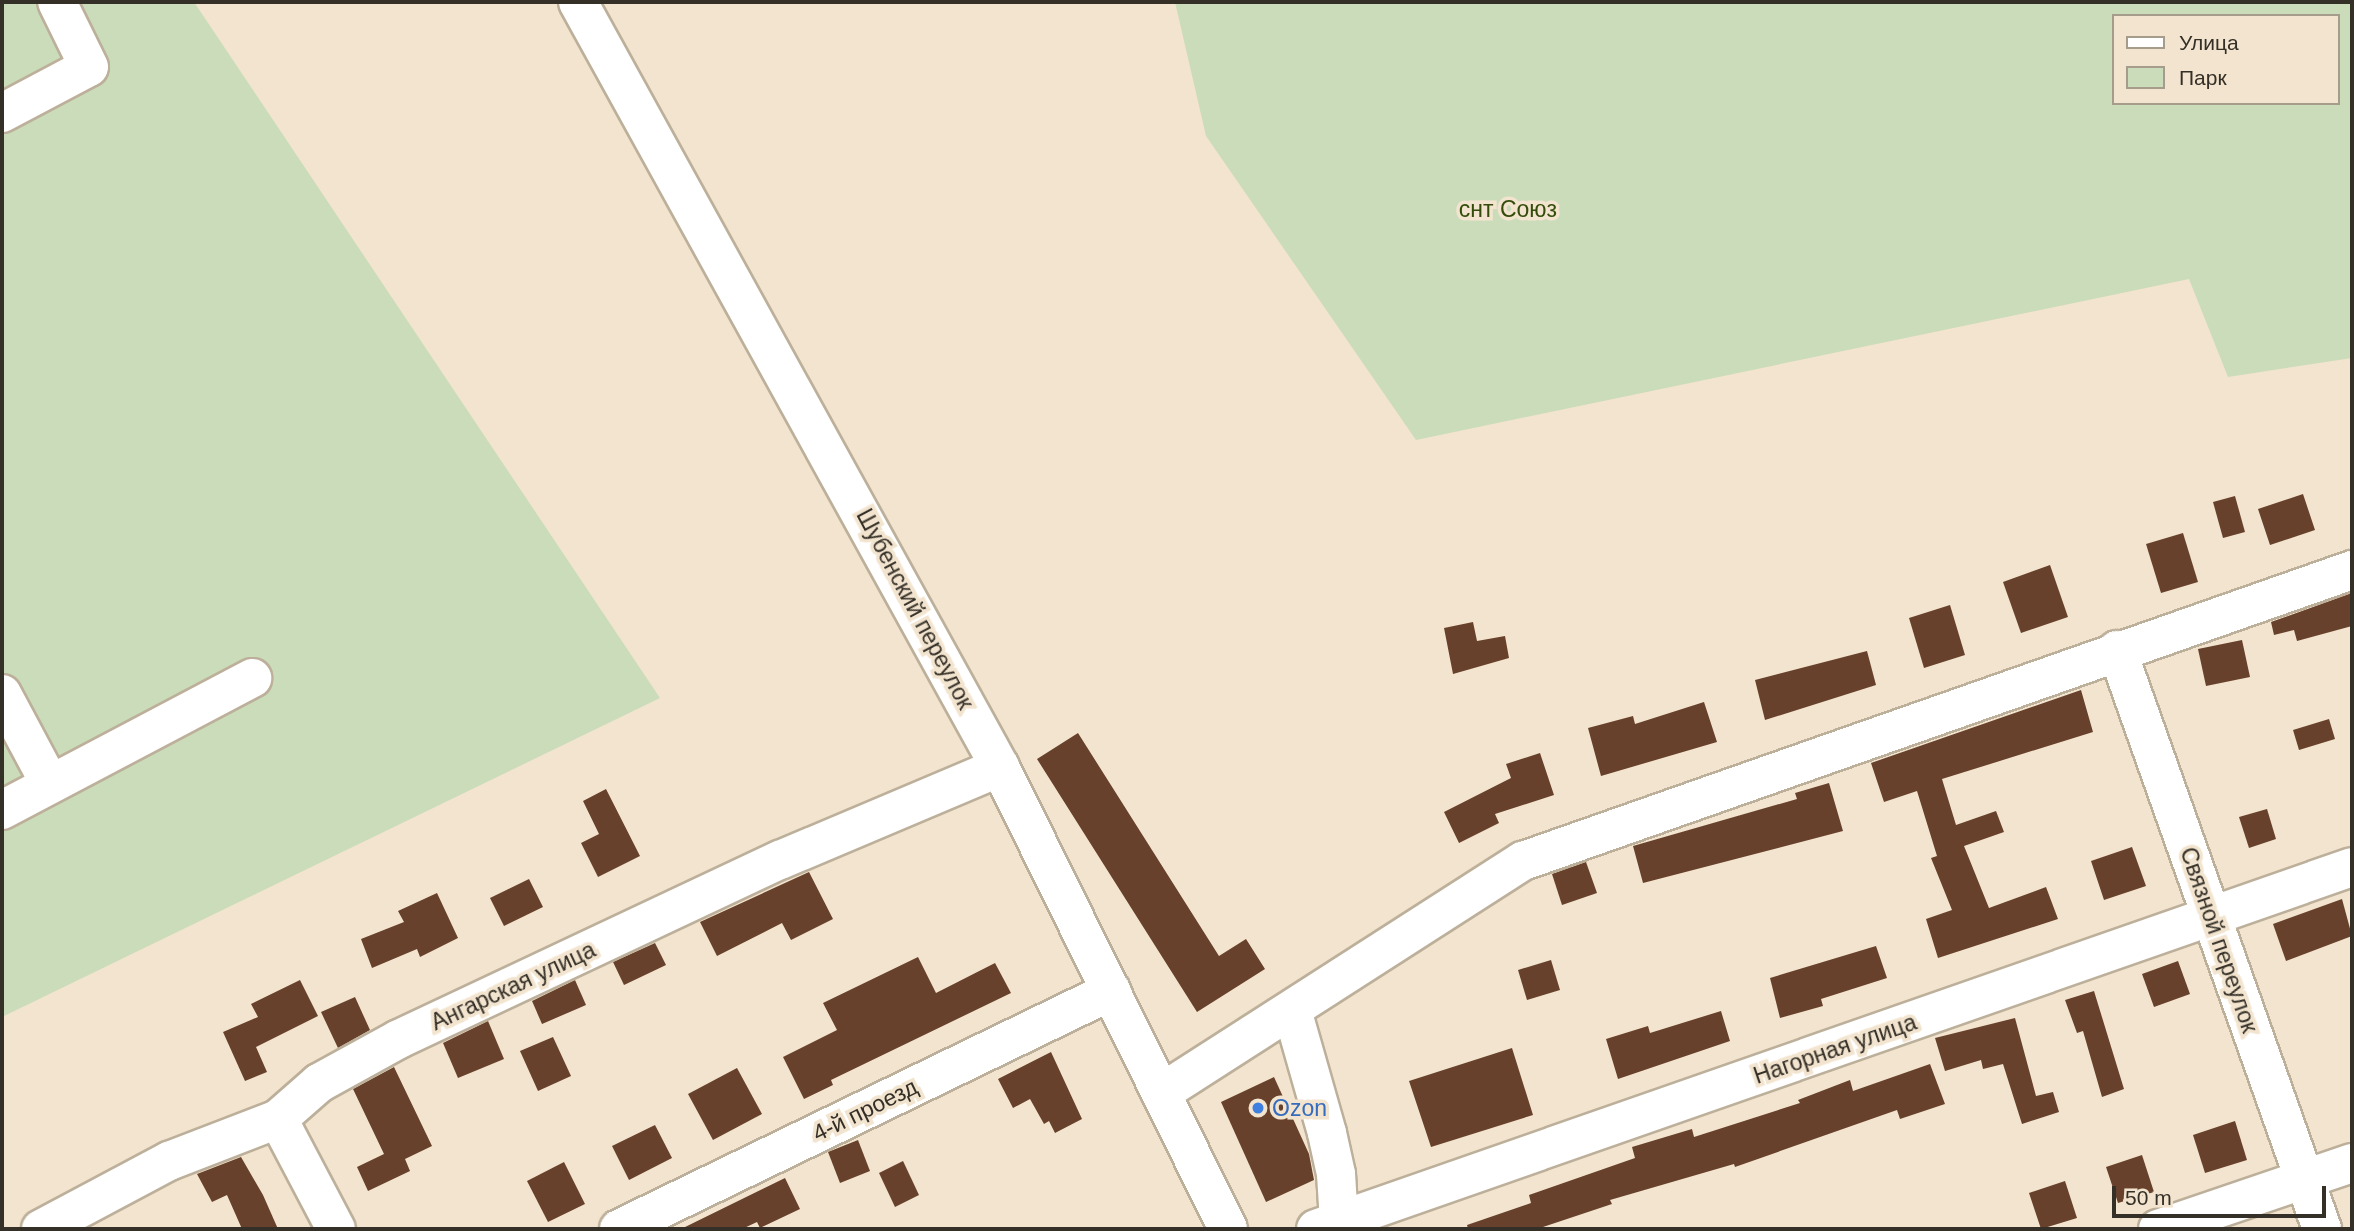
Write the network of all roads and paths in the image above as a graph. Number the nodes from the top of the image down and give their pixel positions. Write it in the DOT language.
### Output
graph roads {
  1 [pos="57,2"];
  2 [pos="578,2"];
  3 [pos="2,113"];
  4 [pos="2352,570"];
  5 [pos="2117,650"];
  6 [pos="252,678"];
  7 [pos="2,694"];
  8 [pos="1000,767"];
  9 [pos="50,784"];
  10 [pos="2,810"];
  11 [pos="2352,867"];
  12 [pos="2212,917"];
  13 [pos="1111,991"];
  14 [pos="1292,1010"];
  15 [pos="1161,1093"];
  16 [pos="278,1119"];
  17 [pos="2352,1163"];
  18 [pos="2303,1181"];
  19 [pos="1328,1226"];
  20 [pos="41,1229"];
  21 [pos="336,1229"];
  22 [pos="619,1229"];
  23 [pos="1228,1229"];
  24 [pos="2158,1229"];
  25 [pos="2322,1229"];
  1 -- 3 [label="street"];
  2 -- 8 [label="street, Шубенский переулок"];
  4 -- 5 [label="street"];
  5 -- 12 [label="street, Связной переулок"];
  5 -- 14 [label="street"];
  6 -- 9 [label="street"];
  7 -- 9 [label="street"];
  8 -- 13 [label="street, Шубенский переулок"];
  8 -- 16 [label="street, Ангарская улица"];
  9 -- 10 [label="street"];
  11 -- 12 [label="street, Нагорная улица"];
  12 -- 18 [label="street, Связной переулок"];
  12 -- 19 [label="street, Нагорная улица"];
  13 -- 15 [label="street, Шубенский переулок"];
  13 -- 22 [label="street, 4-й проезд"];
  14 -- 15 [label="street"];
  14 -- 19 [label="street"];
  15 -- 23 [label="street, Шубенский переулок"];
  16 -- 20 [label="street, Ангарская улица"];
  16 -- 21 [label="street"];
  17 -- 18 [label="street"];
  18 -- 24 [label="street"];
  18 -- 25 [label="street, Связной переулок"];
}
